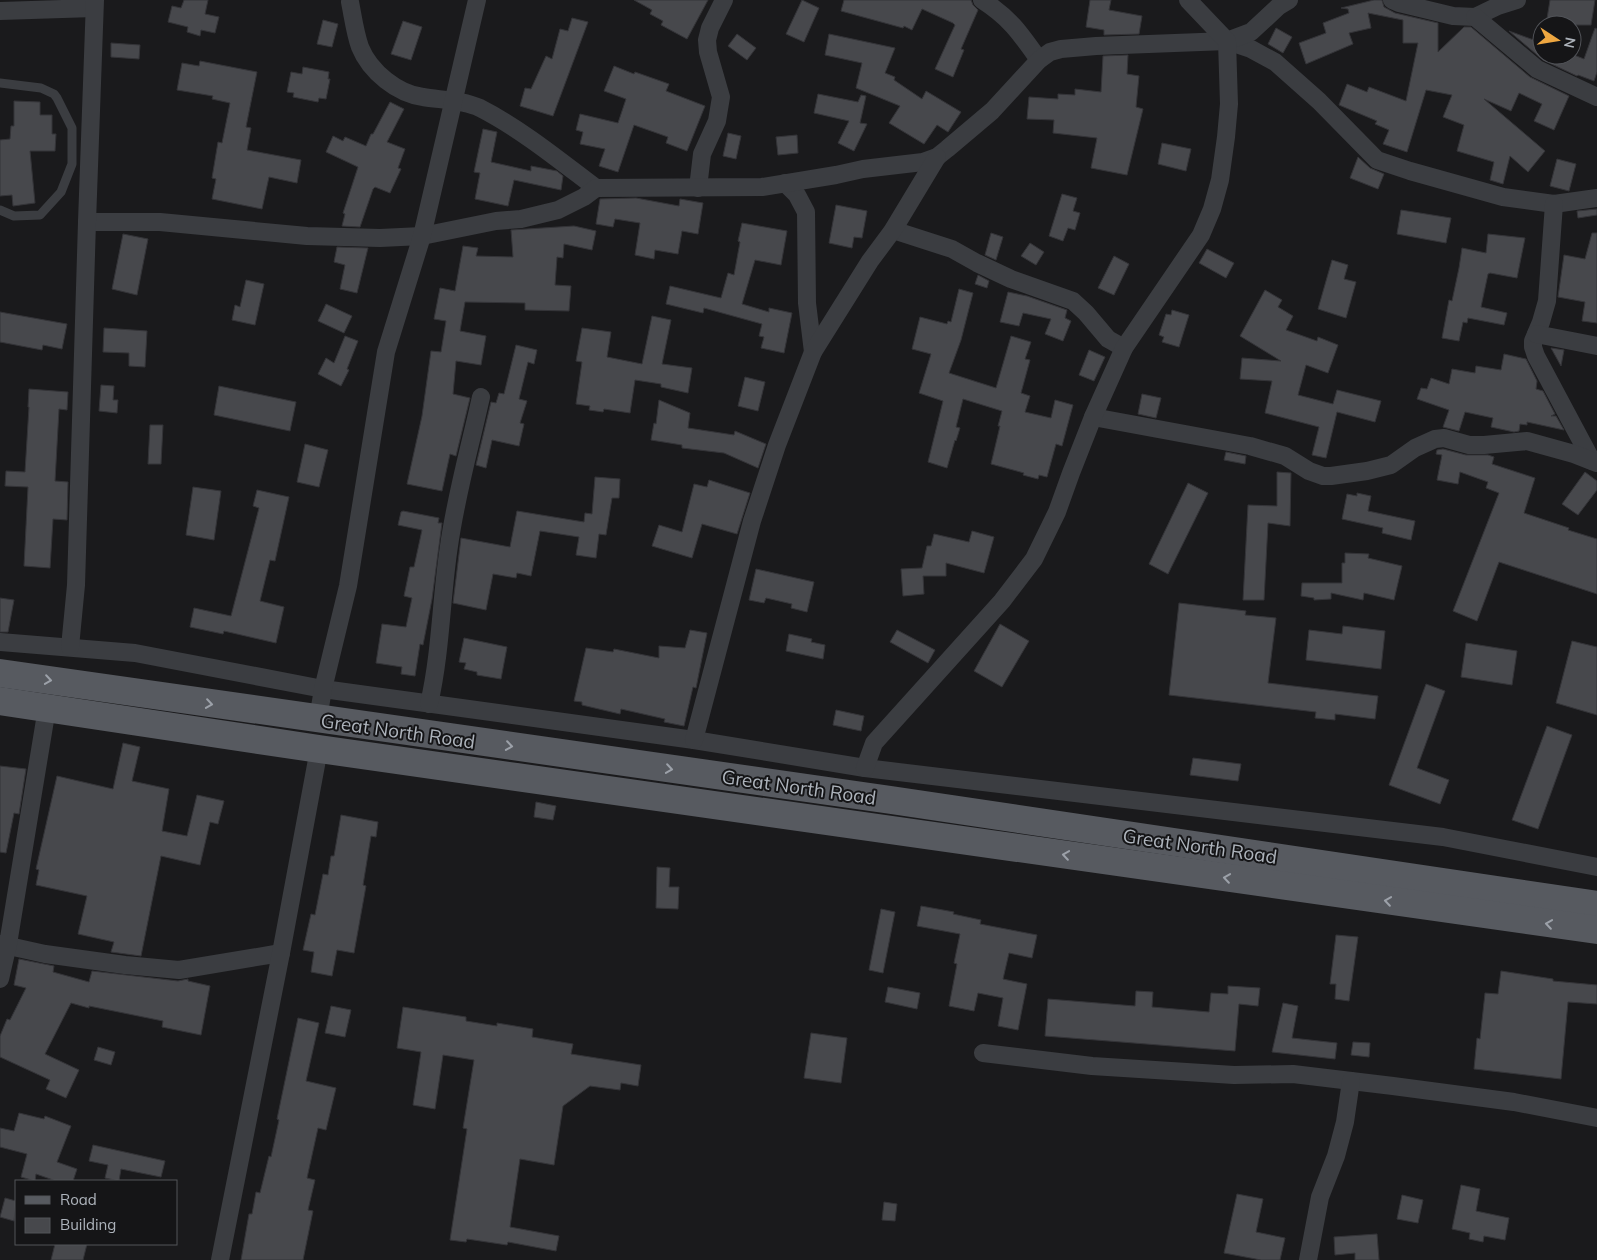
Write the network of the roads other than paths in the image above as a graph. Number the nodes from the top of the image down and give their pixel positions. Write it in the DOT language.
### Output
graph roads {
  1 [pos="477,0"];
  2 [pos="724,0"];
  3 [pos="982,0"];
  4 [pos="1188,0"];
  5 [pos="1289,0"];
  6 [pos="1392,0"];
  7 [pos="1517,0"];
  8 [pos="350,2"];
  9 [pos="95,4"];
  10 [pos="0,11"];
  11 [pos="1475,17"];
  12 [pos="1227,41"];
  13 [pos="1039,60"];
  14 [pos="0,83"];
  15 [pos="1597,97"];
  16 [pos="453,101"];
  17 [pos="937,157"];
  18 [pos="785,183"];
  19 [pos="596,188"];
  20 [pos="698,188"];
  21 [pos="1597,198"];
  22 [pos="1554,204"];
  23 [pos="0,210"];
  24 [pos="86,222"];
  25 [pos="893,230"];
  26 [pos="422,236"];
  27 [pos="1536,334"];
  28 [pos="1597,346"];
  29 [pos="1124,348"];
  30 [pos="813,352"];
  31 [pos="481,397"];
  32 [pos="1093,417"];
  33 [pos="1595,462"];
  34 [pos="0,642"];
  35 [pos="70,647"];
  36 [pos="0,673"];
  37 [pos="324,689"];
  38 [pos="0,701"];
  39 [pos="429,704"];
  40 [pos="46,708"];
  41 [pos="318,720"];
  42 [pos="694,740"];
  43 [pos="318,748"];
  44 [pos="865,768"];
  45 [pos="1597,867"];
  46 [pos="1597,904"];
  47 [pos="1597,930"];
  48 [pos="4,944"];
  49 [pos="281,953"];
  50 [pos="0,979"];
  51 [pos="983,1054"];
  52 [pos="1351,1081"];
  53 [pos="1597,1118"];
  54 [pos="220,1260"];
  55 [pos="1308,1260"];
  1 -- 16 [label="street"];
  2 -- 20 [label="street"];
  3 -- 13 [label="street"];
  4 -- 12 [label="street"];
  5 -- 12 [label="street"];
  6 -- 11 [label="street"];
  7 -- 11 [label="street"];
  8 -- 16 [label="street"];
  9 -- 10 [label="street"];
  9 -- 24 [label="street"];
  11 -- 15 [label="street"];
  12 -- 13 [label="street"];
  12 -- 22 [label="street"];
  12 -- 29 [label="street"];
  13 -- 17 [label="street"];
  14 -- 23 [label="lane"];
  16 -- 19 [label="street"];
  16 -- 26 [label="street"];
  17 -- 18 [label="street"];
  17 -- 25 [label="street"];
  18 -- 20 [label="street"];
  18 -- 30 [label="street"];
  19 -- 20 [label="street"];
  19 -- 26 [label="street"];
  21 -- 22 [label="street"];
  22 -- 27 [label="street"];
  24 -- 26 [label="street"];
  24 -- 35 [label="street"];
  25 -- 29 [label="street"];
  25 -- 30 [label="street"];
  26 -- 37 [label="street"];
  27 -- 28 [label="street"];
  27 -- 33 [label="street"];
  29 -- 32 [label="street"];
  30 -- 42 [label="street"];
  31 -- 39 [label="street"];
  32 -- 33 [label="street"];
  32 -- 44 [label="street"];
  34 -- 35 [label="street"];
  35 -- 37 [label="street"];
  36 -- 41 [label="main road, Great North Road, one-way"];
  37 -- 39 [label="street"];
  37 -- 41 [label="street"];
  38 -- 40 [label="main road, Great North Road"];
  39 -- 42 [label="street"];
  40 -- 43 [label="main road, Great North Road"];
  40 -- 48 [label="street"];
  41 -- 46 [label="main road, Great North Road, one-way"];
  42 -- 44 [label="street"];
  47 -- 43 [label="main road, Great North Road, one-way"];
  43 -- 49 [label="street"];
  44 -- 45 [label="street"];
  48 -- 49 [label="street"];
  48 -- 50 [label="street"];
  49 -- 54 [label="street"];
  51 -- 52 [label="street"];
  52 -- 53 [label="street"];
  52 -- 55 [label="street"];
}
